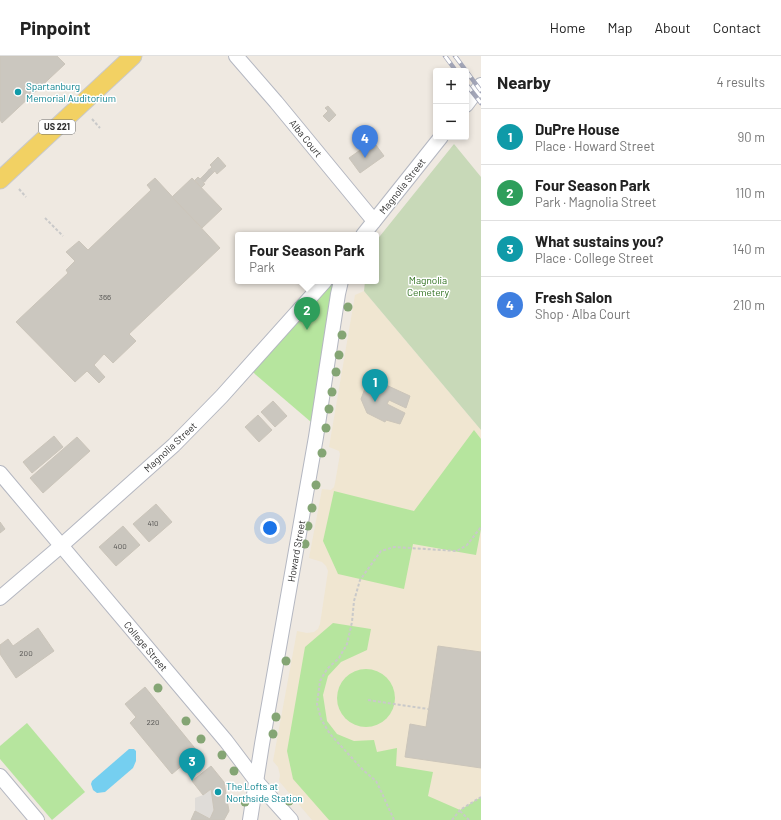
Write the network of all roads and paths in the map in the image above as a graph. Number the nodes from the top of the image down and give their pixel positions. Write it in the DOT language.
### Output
graph roads {
  1 [pos="133,56"];
  2 [pos="236,56"];
  3 [pos="481,85"];
  4 [pos="467,104"];
  5 [pos="92,119"];
  6 [pos="100,128"];
  7 [pos="439,140"];
  8 [pos="0,180"];
  9 [pos="19,190"];
  10 [pos="26,197"];
  11 [pos="45,218"];
  12 [pos="374,222"];
  13 [pos="366,232"];
  14 [pos="63,236"];
  15 [pos="322,284"];
  16 [pos="340,284"];
  17 [pos="0,473"];
  18 [pos="481,528"];
  19 [pos="62,545"];
  20 [pos="0,598"];
  21 [pos="368,700"];
  22 [pos="428,709"];
  23 [pos="0,776"];
  24 [pos="257,782"];
  25 [pos="481,796"];
  26 [pos="460,810"];
  27 [pos="37,820"];
  28 [pos="250,820"];
  29 [pos="291,820"];
  30 [pos="394,820"];
  31 [pos="452,820"];
  32 [pos="469,820"];
  1 -- 8 [label="main road, US 221"];
  2 -- 12 [label="street, Alba Court"];
  3 -- 4 [label="street"];
  5 -- 6 [label="path"];
  7 -- 12 [label="street, Magnolia Street"];
  9 -- 10 [label="path"];
  11 -- 14 [label="path"];
  12 -- 13 [label="street, Magnolia Street"];
  15 -- 19 [label="street, Magnolia Street"];
  16 -- 24 [label="street, Howard Street"];
  17 -- 19 [label="street, College Street"];
  18 -- 30 [label="path"];
  19 -- 20 [label="street, Magnolia Street"];
  19 -- 24 [label="street, College Street"];
  21 -- 22 [label="path"];
  23 -- 27 [label="street"];
  24 -- 28 [label="street, Howard Street"];
  24 -- 29 [label="street, College Street"];
  25 -- 26 [label="path"];
  26 -- 31 [label="path"];
  26 -- 32 [label="path"];
}
